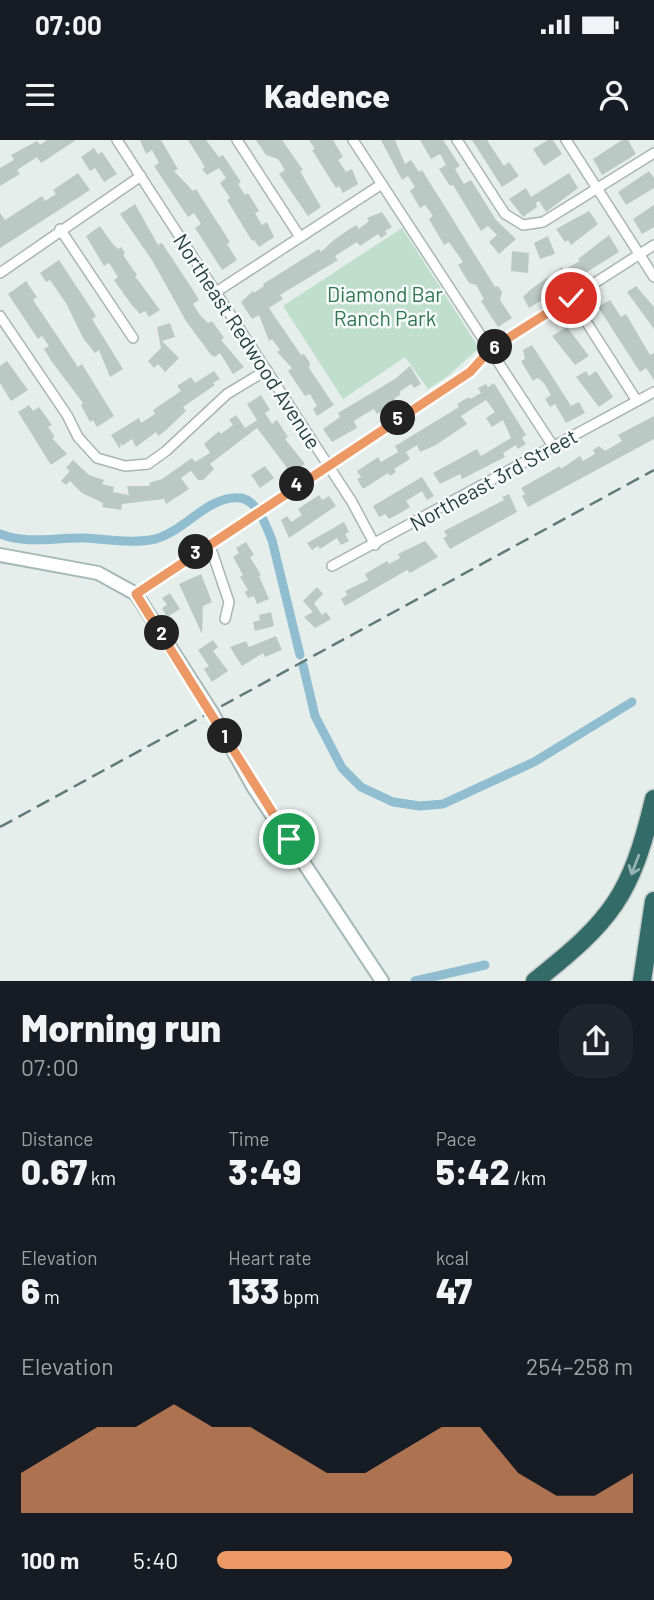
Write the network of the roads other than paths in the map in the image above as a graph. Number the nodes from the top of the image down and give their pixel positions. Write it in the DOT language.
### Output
graph roads {
  1 [pos="117,140"];
  2 [pos="237,140"];
  3 [pos="353,140"];
  4 [pos="457,140"];
  5 [pos="566,140"];
  6 [pos="654,153"];
  7 [pos="141,176"];
  8 [pos="382,184"];
  9 [pos="597,189"];
  10 [pos="60,229"];
  11 [pos="300,237"];
  12 [pos="654,245"];
  13 [pos="639,254"];
  14 [pos="0,273"];
  15 [pos="654,277"];
  16 [pos="216,292"];
  17 [pos="571,298"];
  18 [pos="0,316"];
  19 [pos="133,338"];
  20 [pos="491,349"];
  21 [pos="267,370"];
  22 [pos="654,391"];
  23 [pos="637,401"];
  24 [pos="553,446"];
  25 [pos="328,464"];
  26 [pos="209,543"];
  27 [pos="375,545"];
  28 [pos="0,555"];
  29 [pos="332,566"];
  30 [pos="136,594"];
  31 [pos="225,618"];
  32 [pos="654,799"];
  33 [pos="654,901"];
  34 [pos="382,981"];
  35 [pos="536,981"];
  36 [pos="642,981"];
  1 -- 7 [label="street, Northeast Redwood Avenue"];
  2 -- 11 [label="street"];
  3 -- 8 [label="street"];
  4 -- 9 [label="street"];
  5 -- 9 [label="street"];
  6 -- 9 [label="street"];
  7 -- 10 [label="street"];
  7 -- 16 [label="street, Northeast Redwood Avenue"];
  8 -- 11 [label="street"];
  8 -- 20 [label="street"];
  9 -- 13 [label="street"];
  10 -- 14 [label="street"];
  10 -- 19 [label="street"];
  11 -- 16 [label="street"];
  12 -- 13 [label="street"];
  13 -- 15 [label="street"];
  13 -- 17 [label="street"];
  16 -- 21 [label="street, Northeast Redwood Avenue"];
  17 -- 20 [label="street"];
  17 -- 23 [label="street"];
  18 -- 21 [label="street"];
  20 -- 24 [label="street"];
  20 -- 25 [label="street"];
  21 -- 25 [label="street, Northeast Redwood Avenue"];
  22 -- 23 [label="street, Northeast 3rd Street"];
  23 -- 24 [label="street, Northeast 3rd Street"];
  24 -- 27 [label="street, Northeast 3rd Street"];
  25 -- 26 [label="street"];
  25 -- 27 [label="street, Northeast Redwood Avenue"];
  26 -- 30 [label="street"];
  26 -- 31 [label="street"];
  27 -- 29 [label="street, Northeast 3rd Street"];
  28 -- 30 [label="street"];
  30 -- 34 [label="street"];
  32 -- 35 [label="highway, one-way"];
  33 -- 36 [label="highway"];
}
